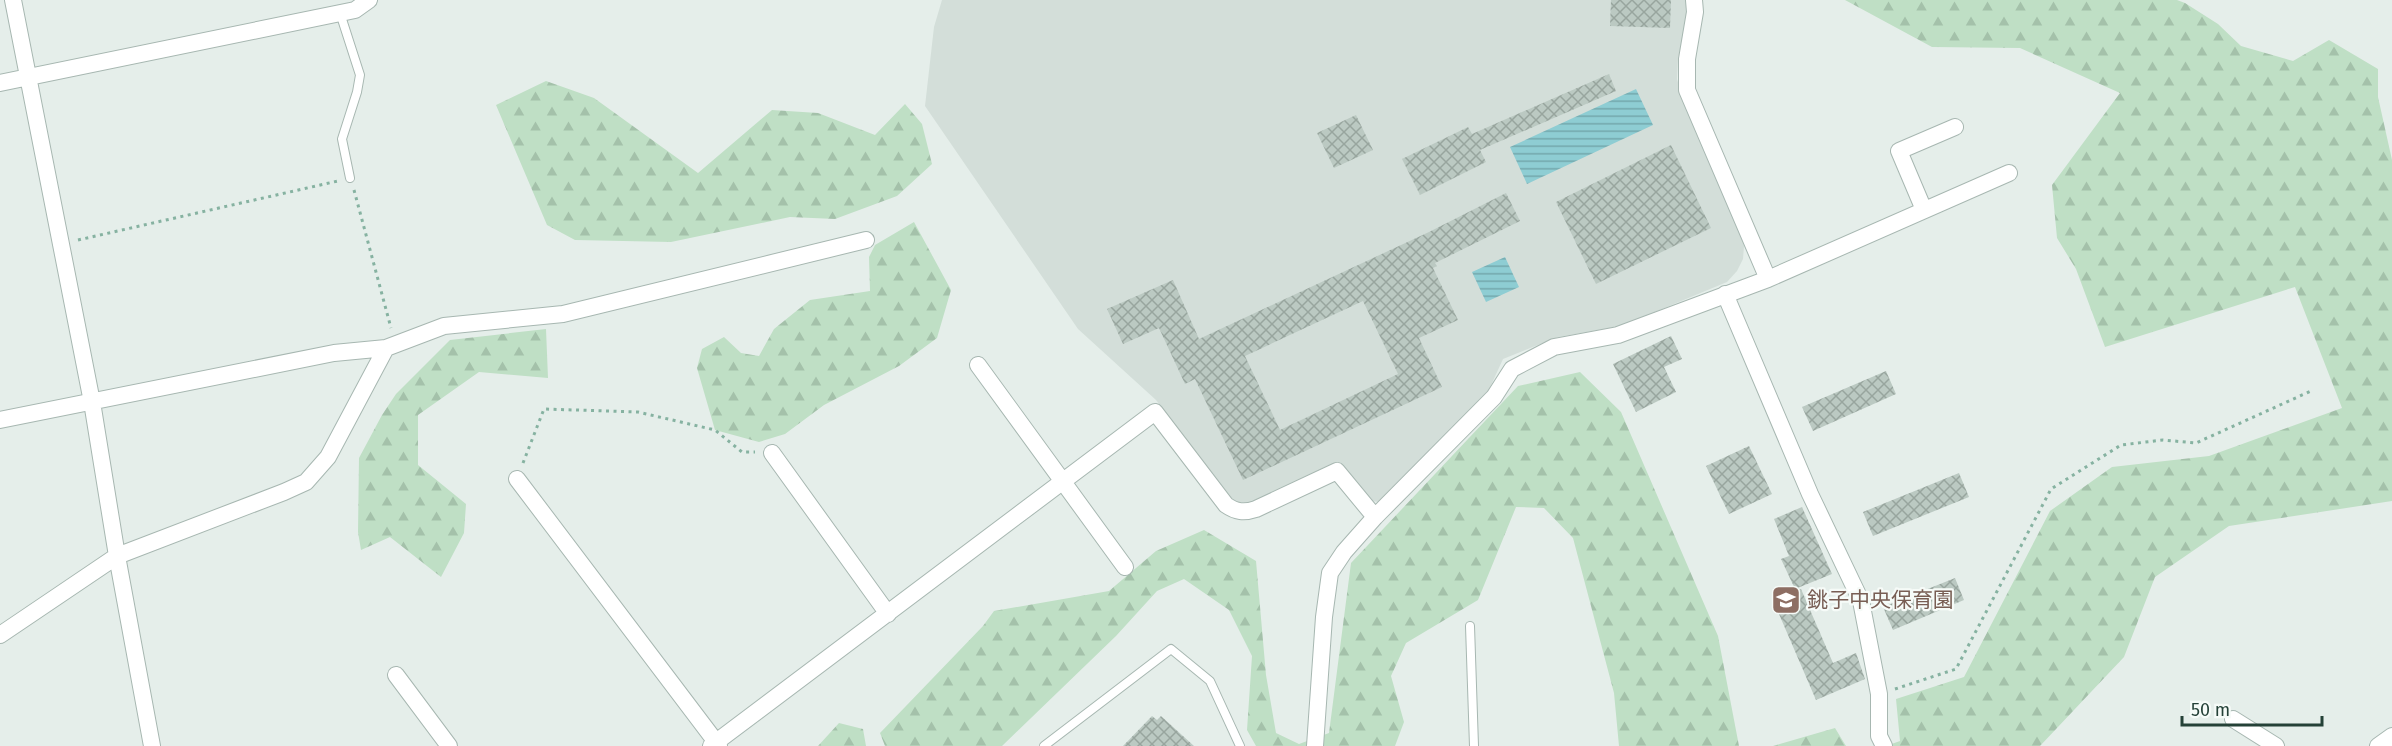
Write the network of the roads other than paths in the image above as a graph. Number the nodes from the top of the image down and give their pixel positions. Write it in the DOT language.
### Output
graph roads {
  1 [pos="13,0"];
  2 [pos="369,0"];
  3 [pos="1694,0"];
  4 [pos="340,13"];
  5 [pos="28,78"];
  6 [pos="0,83"];
  7 [pos="1955,128"];
  8 [pos="2009,174"];
  9 [pos="350,178"];
  10 [pos="1924,210"];
  11 [pos="866,240"];
  12 [pos="1768,279"];
  13 [pos="1725,294"];
  14 [pos="391,346"];
  15 [pos="978,365"];
  16 [pos="92,402"];
  17 [pos="0,420"];
  18 [pos="772,453"];
  19 [pos="517,479"];
  20 [pos="1062,482"];
  21 [pos="1375,517"];
  22 [pos="117,556"];
  23 [pos="1125,567"];
  24 [pos="888,614"];
  25 [pos="1470,626"];
  26 [pos="0,635"];
  27 [pos="396,675"];
  28 [pos="2233,719"];
  29 [pos="2392,736"];
  30 [pos="715,745"];
  31 [pos="152,746"];
  32 [pos="449,746"];
  33 [pos="1044,746"];
  34 [pos="1240,746"];
  35 [pos="1315,746"];
  36 [pos="1474,746"];
  37 [pos="1884,746"];
  38 [pos="2276,746"];
  39 [pos="2378,746"];
  1 -- 5 [label="street"];
  2 -- 4 [label="street"];
  3 -- 12 [label="street"];
  4 -- 5 [label="street"];
  4 -- 9 [label="lane"];
  5 -- 6 [label="street"];
  5 -- 16 [label="street"];
  7 -- 10 [label="street"];
  8 -- 10 [label="street"];
  10 -- 12 [label="street"];
  11 -- 14 [label="street"];
  12 -- 13 [label="street"];
  13 -- 21 [label="street"];
  13 -- 37 [label="street"];
  14 -- 16 [label="street"];
  14 -- 22 [label="street"];
  15 -- 20 [label="street"];
  16 -- 17 [label="street"];
  16 -- 22 [label="street"];
  18 -- 24 [label="street"];
  19 -- 30 [label="street"];
  20 -- 21 [label="street"];
  20 -- 23 [label="street"];
  20 -- 24 [label="street"];
  21 -- 35 [label="street"];
  22 -- 26 [label="street"];
  22 -- 31 [label="street"];
  24 -- 30 [label="street"];
  25 -- 36 [label="lane"];
  27 -- 32 [label="street"];
  28 -- 38 [label="street"];
  29 -- 39 [label="street"];
  33 -- 34 [label="lane"];
}
